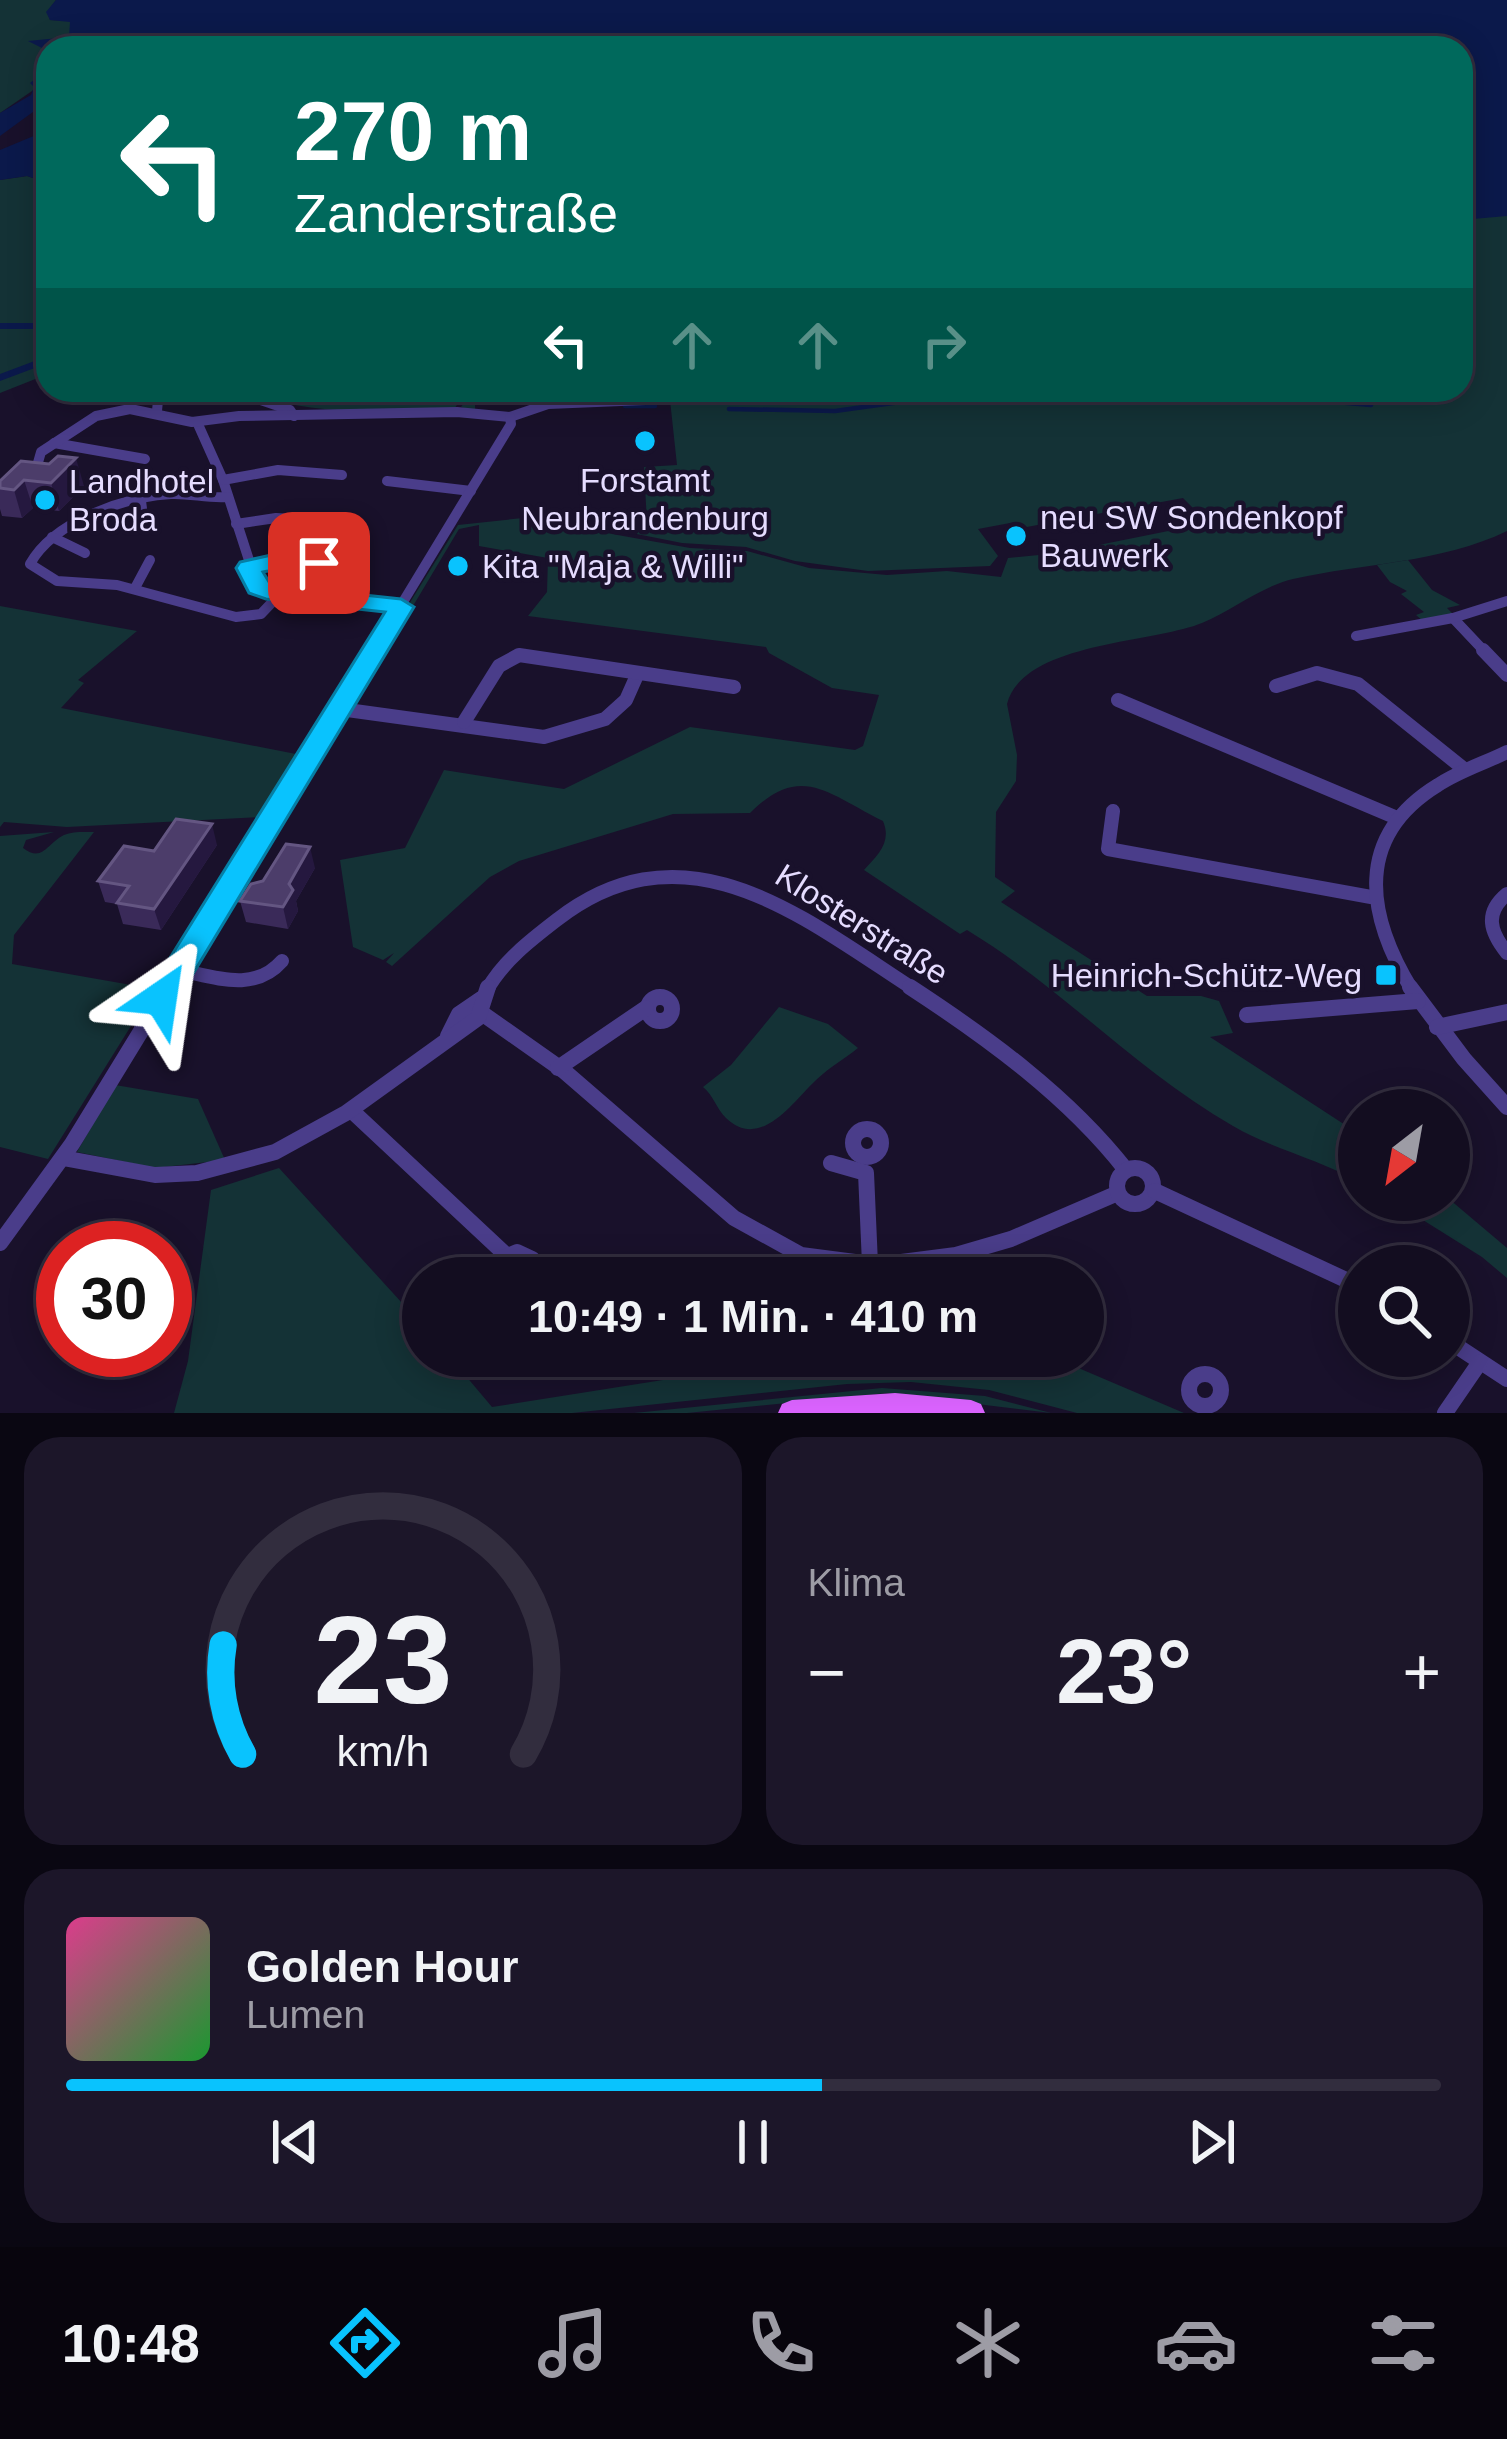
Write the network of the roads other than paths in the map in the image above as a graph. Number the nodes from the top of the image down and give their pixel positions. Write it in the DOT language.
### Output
graph roads {
  1 [pos="158,402"];
  2 [pos="272,402"];
  3 [pos="597,402"];
  4 [pos="157,411"];
  5 [pos="294,416"];
  6 [pos="509,417"];
  7 [pos="197,422"];
  8 [pos="54,443"];
  9 [pos="145,459"];
  10 [pos="342,475"];
  11 [pos="43,479"];
  12 [pos="223,480"];
  13 [pos="387,481"];
  14 [pos="471,491"];
  15 [pos="228,497"];
  16 [pos="141,501"];
  17 [pos="342,522"];
  18 [pos="144,524"];
  19 [pos="236,524"];
  20 [pos="52,537"];
  21 [pos="85,553"];
  22 [pos="150,560"];
  23 [pos="319,563"];
  24 [pos="248,568"];
  25 [pos="135,588"];
  26 [pos="280,595"];
  27 [pos="1507,601"];
  28 [pos="401,607"];
  29 [pos="1453,618"];
  30 [pos="1356,636"];
  31 [pos="638,674"];
  32 [pos="1507,674"];
  33 [pos="1276,686"];
  34 [pos="734,687"];
  35 [pos="1118,700"];
  36 [pos="340,709"];
  37 [pos="464,722"];
  38 [pos="1507,752"];
  39 [pos="1464,769"];
  40 [pos="1113,811"];
  41 [pos="1397,818"];
  42 [pos="1507,894"];
  43 [pos="1371,898"];
  44 [pos="1507,953"];
  45 [pos="282,961"];
  46 [pos="179,970"];
  47 [pos="1418,1001"];
  48 [pos="482,1007"];
  49 [pos="646,1008"];
  50 [pos="1507,1012"];
  51 [pos="1246,1015"];
  52 [pos="1436,1027"];
  53 [pos="558,1068"];
  54 [pos="1507,1106"];
  55 [pos="352,1111"];
  56 [pos="63,1158"];
  57 [pos="831,1163"];
  58 [pos="1126,1170"];
  59 [pos="1155,1191"];
  60 [pos="1118,1193"];
  61 [pos="0,1243"];
  62 [pos="506,1255"];
  63 [pos="528,1257"];
  64 [pos="812,1257"];
  65 [pos="869,1257"];
  66 [pos="942,1257"];
  67 [pos="1338,1276"];
  68 [pos="1470,1356"];
  69 [pos="1480,1362"];
  70 [pos="1507,1379"];
  71 [pos="792,1413"];
  72 [pos="971,1413"];
  73 [pos="1445,1413"];
  1 -- 4 [label="street"];
  2 -- 5 [label="street"];
  3 -- 6 [label="street"];
  4 -- 7 [label="street"];
  4 -- 8 [label="street"];
  5 -- 6 [label="street"];
  5 -- 7 [label="street"];
  6 -- 14 [label="street"];
  7 -- 12 [label="street"];
  8 -- 9 [label="street"];
  8 -- 11 [label="street"];
  10 -- 12 [label="street"];
  12 -- 15 [label="street"];
  13 -- 14 [label="street"];
  14 -- 28 [label="street"];
  15 -- 16 [label="street"];
  15 -- 19 [label="street"];
  16 -- 18 [label="street"];
  16 -- 20 [label="street"];
  17 -- 19 [label="street"];
  19 -- 24 [label="street"];
  20 -- 21 [label="street"];
  20 -- 25 [label="street"];
  22 -- 25 [label="street"];
  23 -- 24 [label="street"];
  24 -- 26 [label="street"];
  25 -- 26 [label="street"];
  26 -- 28 [label="street"];
  27 -- 29 [label="street"];
  28 -- 36 [label="street"];
  29 -- 30 [label="street"];
  29 -- 32 [label="street"];
  31 -- 34 [label="street"];
  31 -- 37 [label="street"];
  31 -- 37 [label="street"];
  33 -- 39 [label="street"];
  35 -- 41 [label="street"];
  36 -- 37 [label="street"];
  36 -- 46 [label="street"];
  38 -- 39 [label="street"];
  39 -- 41 [label="street"];
  40 -- 43 [label="street"];
  41 -- 43 [label="street"];
  42 -- 44 [label="street"];
  43 -- 47 [label="street"];
  45 -- 46 [label="street"];
  46 -- 56 [label="street"];
  47 -- 51 [label="street"];
  47 -- 52 [label="street"];
  48 -- 53 [label="street"];
  48 -- 55 [label="street, Klosterstraße"];
  48 -- 58 [label="street, Klosterstraße"];
  49 -- 53 [label="street"];
  50 -- 52 [label="street"];
  52 -- 54 [label="street"];
  53 -- 64 [label="street"];
  55 -- 56 [label="street, Klosterstraße"];
  55 -- 62 [label="street"];
  56 -- 61 [label="street"];
  57 -- 65 [label="street"];
  58 -- 59 [label="street, Klosterstraße"];
  58 -- 60 [label="street"];
  59 -- 60 [label="street, Klosterstraße"];
  59 -- 67 [label="street, Klosterstraße"];
  60 -- 66 [label="street"];
  62 -- 63 [label="street"];
  68 -- 69 [label="street"];
  69 -- 70 [label="street"];
  69 -- 73 [label="street"];
  71 -- 72 [label="main road"];
}
